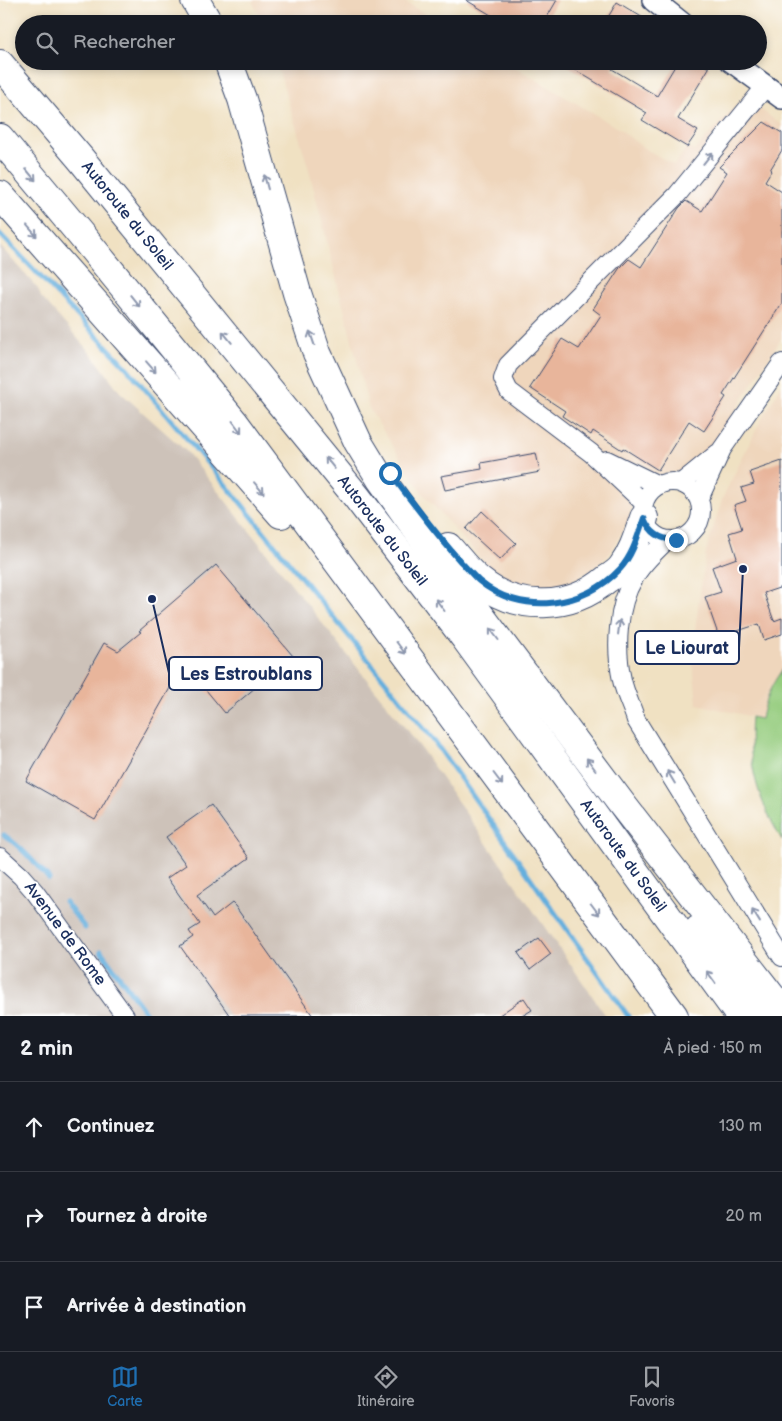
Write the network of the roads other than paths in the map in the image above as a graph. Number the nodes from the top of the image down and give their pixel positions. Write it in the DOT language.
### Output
graph roads {
  1 [pos="195,0"];
  2 [pos="653,0"];
  3 [pos="204,15"];
  4 [pos="672,15"];
  5 [pos="0,64"];
  6 [pos="231,70"];
  7 [pos="743,70"];
  8 [pos="774,92"];
  9 [pos="0,138"];
  10 [pos="0,195"];
  11 [pos="781,366"];
  12 [pos="330,384"];
  13 [pos="722,450"];
  14 [pos="592,453"];
  15 [pos="681,483"];
  16 [pos="658,485"];
  17 [pos="699,500"];
  18 [pos="644,510"];
  19 [pos="667,540"];
  20 [pos="372,609"];
  21 [pos="465,638"];
  22 [pos="0,857"];
  23 [pos="782,957"];
  24 [pos="782,1010"];
  25 [pos="125,1016"];
  26 [pos="674,1016"];
  27 [pos="740,1016"];
  28 [pos="767,1016"];
  1 -- 3 [label="main road"];
  2 -- 4 [label="street"];
  21 -- 5 [label="main road, Autoroute du Soleil, one-way"];
  12 -- 6 [label="main road, one-way"];
  7 -- 8 [label="street"];
  14 -- 8 [label="street, one-way"];
  9 -- 20 [label="main road, one-way"];
  10 -- 20 [label="main road, one-way"];
  11 -- 13 [label="street"];
  12 -- 18 [label="main road"];
  24 -- 12 [label="main road, one-way"];
  13 -- 15 [label="street"];
  13 -- 17 [label="street"];
  14 -- 16 [label="street"];
  14 -- 18 [label="street"];
  15 -- 16 [label="street"];
  15 -- 17 [label="street"];
  16 -- 18 [label="street"];
  17 -- 19 [label="street"];
  18 -- 19 [label="street"];
  23 -- 19 [label="street, one-way"];
  20 -- 26 [label="main road, one-way"];
  27 -- 21 [label="main road, Autoroute du Soleil, one-way"];
  21 -- 28 [label="main road"];
  22 -- 25 [label="street, Avenue de Rome"];
}
